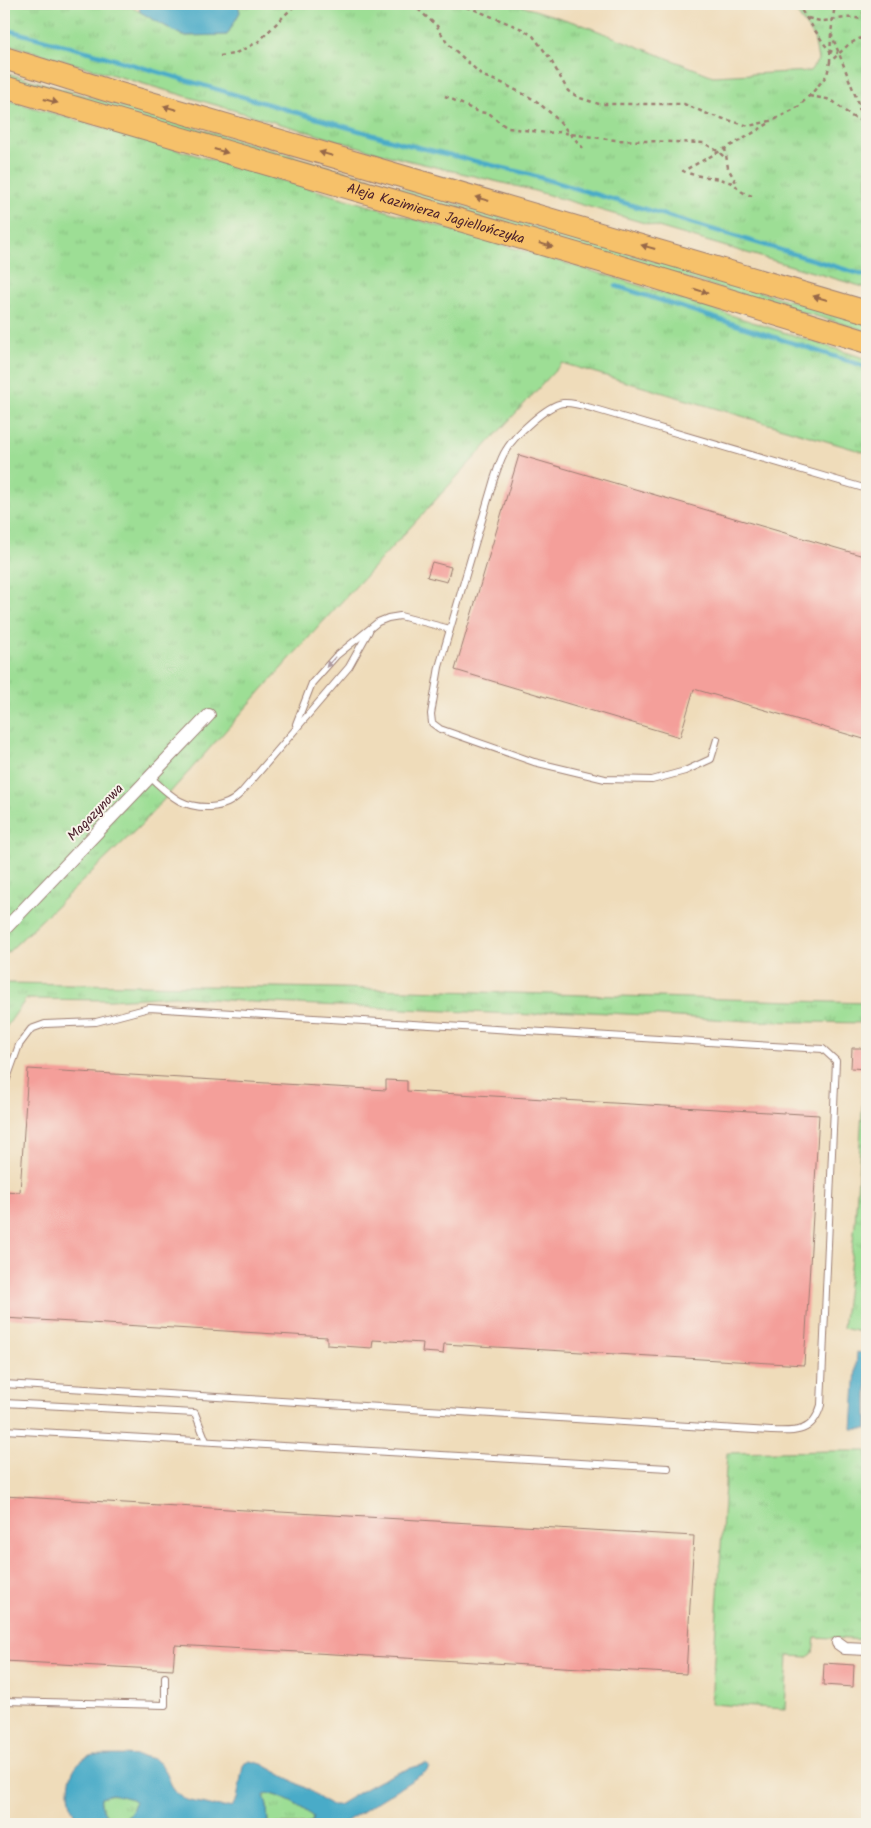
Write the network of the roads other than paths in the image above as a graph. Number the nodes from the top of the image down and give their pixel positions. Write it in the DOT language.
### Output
graph roads {
  1 [pos="4,58"];
  2 [pos="4,88"];
  3 [pos="867,312"];
  4 [pos="867,342"];
  5 [pos="867,489"];
  6 [pos="450,629"];
  7 [pos="369,631"];
  8 [pos="209,715"];
  9 [pos="294,730"];
  10 [pos="717,739"];
  11 [pos="150,777"];
  12 [pos="4,930"];
  13 [pos="4,1087"];
  14 [pos="4,1384"];
  15 [pos="4,1404"];
  16 [pos="4,1430"];
  17 [pos="206,1442"];
  18 [pos="668,1468"];
  19 [pos="838,1642"];
  20 [pos="867,1649"];
  21 [pos="165,1677"];
  22 [pos="4,1701"];
  3 -- 1 [label="highway, Aleja Kazimierza Jagiellończyka, one-way"];
  2 -- 4 [label="highway, Aleja Kazimierza Jagiellończyka, one-way"];
  5 -- 6 [label="lane"];
  6 -- 7 [label="lane"];
  6 -- 10 [label="lane"];
  7 -- 9 [label="lane"];
  7 -- 9 [label="lane, one-way"];
  8 -- 11 [label="street, Magazynowa"];
  9 -- 11 [label="lane"];
  11 -- 12 [label="street, Magazynowa"];
  13 -- 14 [label="lane"];
  15 -- 17 [label="lane"];
  16 -- 17 [label="lane"];
  17 -- 18 [label="lane"];
  19 -- 20 [label="street"];
  21 -- 22 [label="lane"];
}
